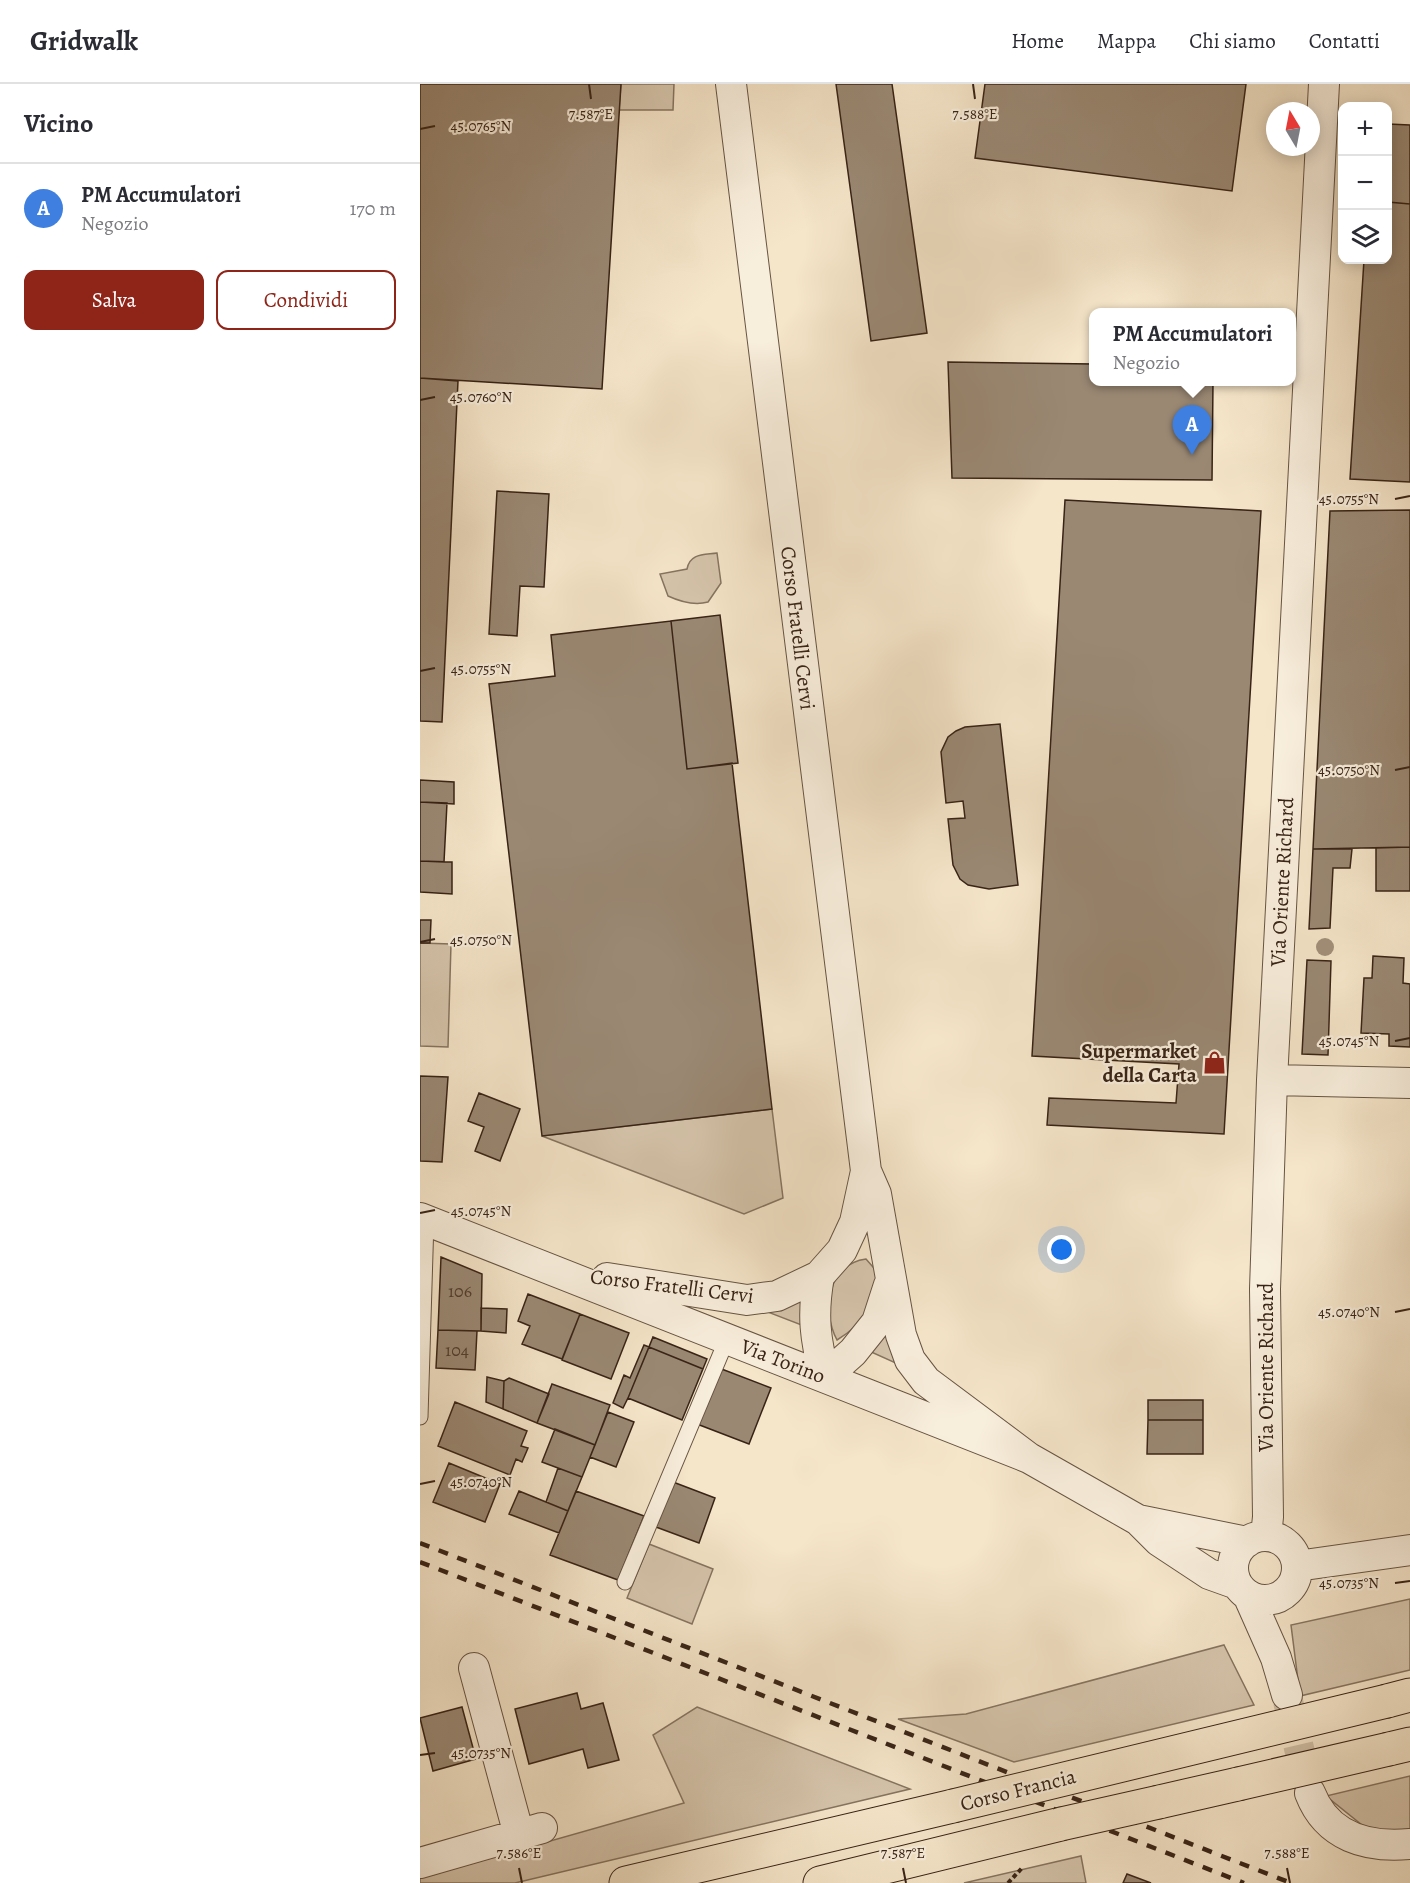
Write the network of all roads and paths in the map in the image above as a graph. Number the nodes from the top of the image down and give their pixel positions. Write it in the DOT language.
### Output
graph roads {
  1 [pos="731,84"];
  2 [pos="1324,84"];
  3 [pos="1272,1080"];
  4 [pos="1410,1083"];
  5 [pos="866,1171"];
  6 [pos="423,1219"];
  7 [pos="558,1270"];
  8 [pos="819,1276"];
  9 [pos="890,1282"];
  10 [pos="727,1339"];
  11 [pos="825,1377"];
  12 [pos="420,1417"];
  13 [pos="1029,1458"];
  14 [pos="1138,1520"];
  15 [pos="1256,1539"];
  16 [pos="1410,1550"];
  17 [pos="1297,1566"];
  18 [pos="625,1582"];
  19 [pos="1242,1590"];
  20 [pos="474,1668"];
  21 [pos="1287,1695"];
  22 [pos="1399,1698"];
  23 [pos="1400,1747"];
  24 [pos="1310,1793"];
  25 [pos="1410,1844"];
  26 [pos="420,1863"];
  27 [pos="626,1883"];
  28 [pos="820,1883"];
  1 -- 5 [label="street, Corso Fratelli Cervi"];
  2 -- 3 [label="street, Via Oriente Richard"];
  3 -- 4 [label="street"];
  3 -- 15 [label="street, Via Oriente Richard"];
  5 -- 8 [label="street, Corso Fratelli Cervi"];
  5 -- 9 [label="street, Corso Fratelli Cervi"];
  6 -- 7 [label="street, Via Torino"];
  6 -- 12 [label="lane"];
  7 -- 8 [label="street, Corso Fratelli Cervi"];
  7 -- 10 [label="street, Via Torino"];
  8 -- 11 [label="street"];
  9 -- 11 [label="street, Corso Fratelli Cervi"];
  9 -- 13 [label="street, Corso Fratelli Cervi"];
  10 -- 11 [label="street, Via Torino"];
  10 -- 18 [label="lane"];
  11 -- 13 [label="street, Via Torino"];
  13 -- 14 [label="street, Via Torino"];
  14 -- 15 [label="street, Via Torino"];
  14 -- 19 [label="street, Via Torino"];
  15 -- 17 [label="street, Via Torino"];
  15 -- 19 [label="street"];
  16 -- 17 [label="street"];
  17 -- 19 [label="street, Via Torino"];
  19 -- 21 [label="street"];
  20 -- 26 [label="street"];
  22 -- 27 [label="main road, Corso Francia, bridge"];
  23 -- 28 [label="main road, Corso Francia, bridge"];
  24 -- 25 [label="street"];
}
